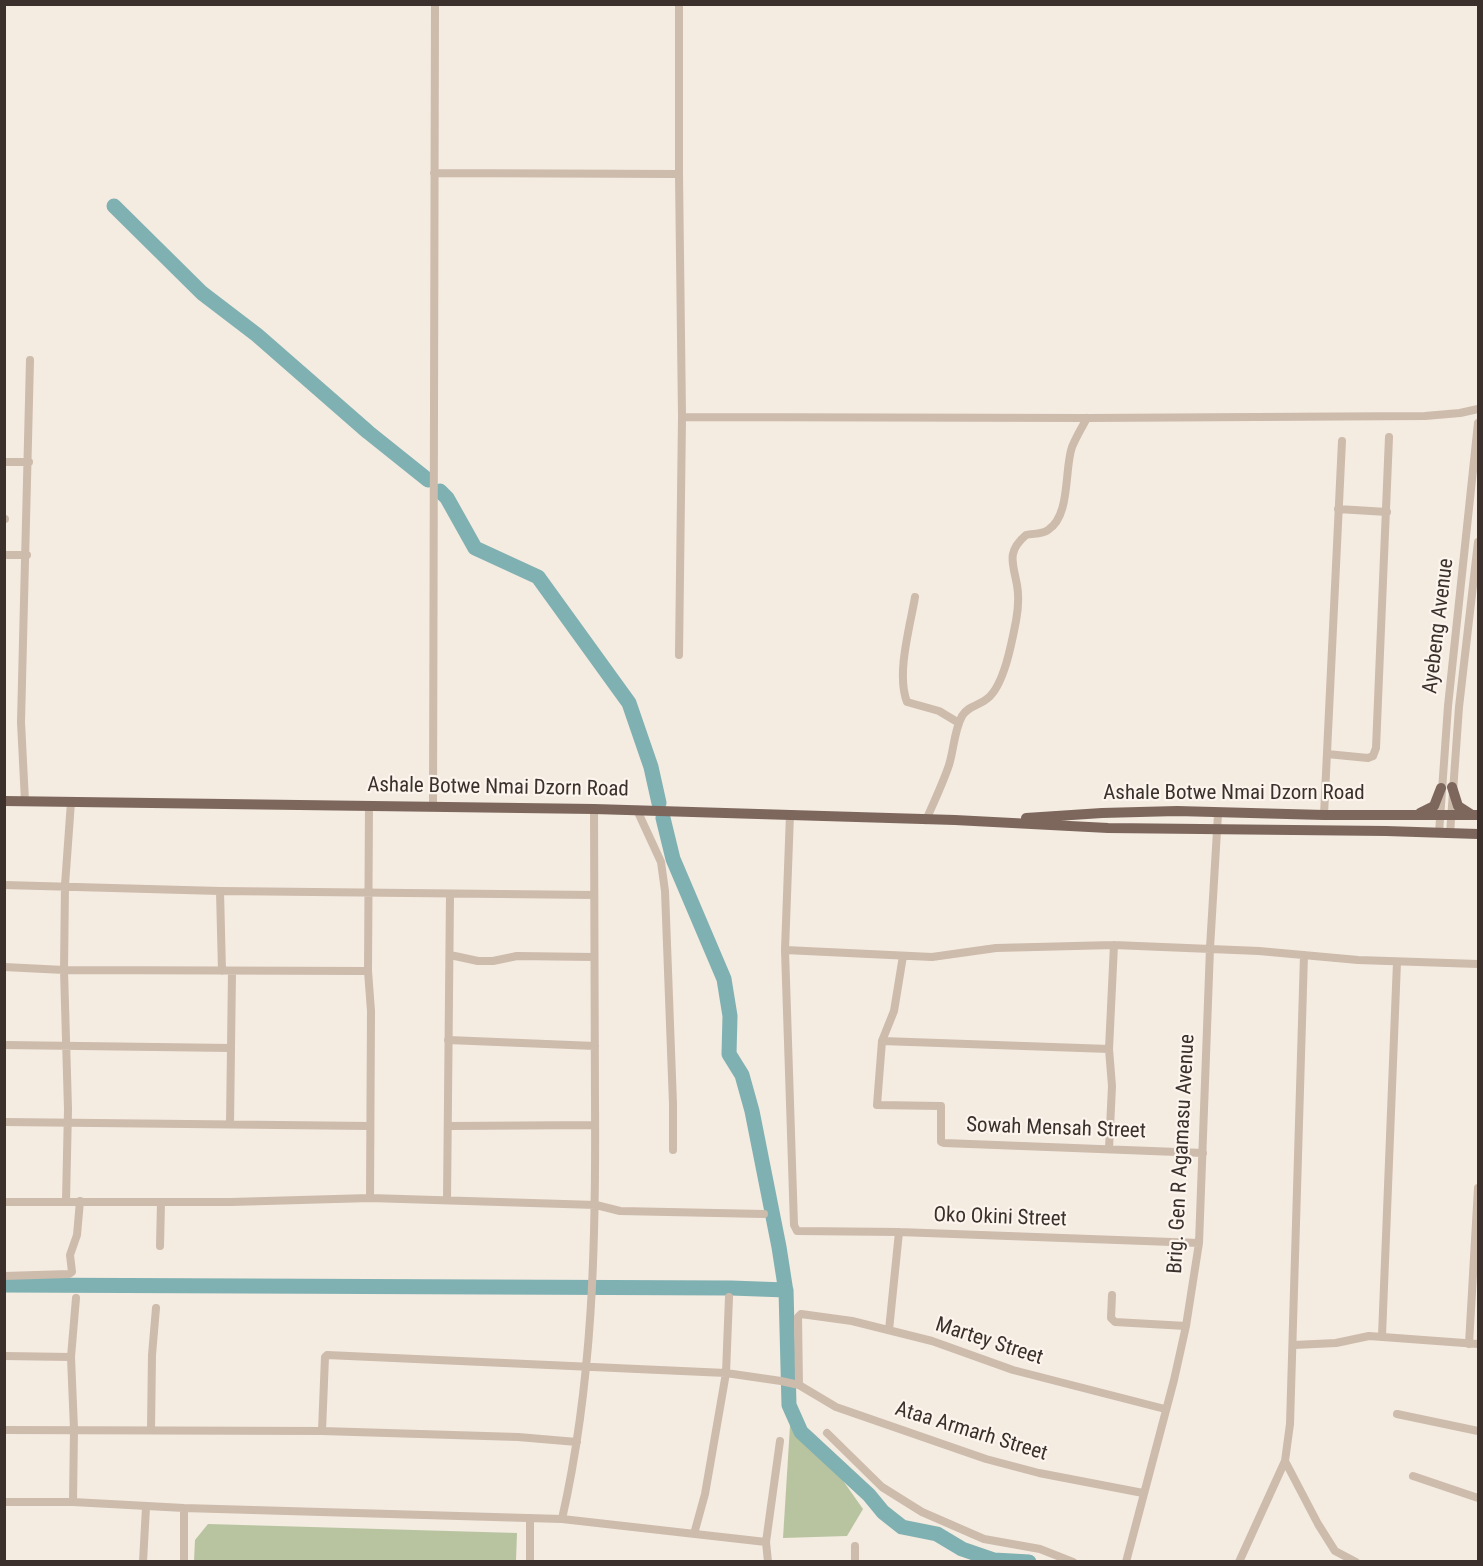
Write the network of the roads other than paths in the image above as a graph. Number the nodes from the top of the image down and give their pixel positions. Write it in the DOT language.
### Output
graph roads {
  1 [pos="435,4"];
  2 [pos="679,4"];
  3 [pos="434,173"];
  4 [pos="679,174"];
  5 [pos="30,360"];
  6 [pos="1479,409"];
  7 [pos="682,417"];
  8 [pos="1087,418"];
  9 [pos="1479,423"];
  10 [pos="1389,438"];
  11 [pos="1342,441"];
  12 [pos="4,462"];
  13 [pos="29,462"];
  14 [pos="1338,509"];
  15 [pos="1387,512"];
  16 [pos="1479,542"];
  17 [pos="4,555"];
  18 [pos="27,555"];
  19 [pos="915,597"];
  20 [pos="679,655"];
  21 [pos="959,723"];
  22 [pos="1327,754"];
  23 [pos="1447,788"];
  24 [pos="4,801"];
  25 [pos="25,801"];
  26 [pos="71,802"];
  27 [pos="369,805"];
  28 [pos="433,806"];
  29 [pos="594,808"];
  30 [pos="637,810"];
  31 [pos="1218,813"];
  32 [pos="790,814"];
  33 [pos="1413,814"];
  34 [pos="1324,815"];
  35 [pos="1476,815"];
  36 [pos="1444,816"];
  37 [pos="926,820"];
  38 [pos="990,821"];
  39 [pos="1218,829"];
  40 [pos="1444,833"];
  41 [pos="1479,834"];
  42 [pos="4,885"];
  43 [pos="65,885"];
  44 [pos="220,891"];
  45 [pos="368,892"];
  46 [pos="450,894"];
  47 [pos="594,895"];
  48 [pos="1114,945"];
  49 [pos="1210,948"];
  50 [pos="785,950"];
  51 [pos="450,955"];
  52 [pos="1304,955"];
  53 [pos="903,956"];
  54 [pos="594,957"];
  55 [pos="1397,962"];
  56 [pos="1479,964"];
  57 [pos="4,967"];
  58 [pos="64,970"];
  59 [pos="222,971"];
  60 [pos="368,971"];
  61 [pos="232,972"];
  62 [pos="448,1040"];
  63 [pos="882,1041"];
  64 [pos="4,1045"];
  65 [pos="66,1046"];
  66 [pos="595,1046"];
  67 [pos="231,1048"];
  68 [pos="1109,1049"];
  69 [pos="4,1122"];
  70 [pos="67,1123"];
  71 [pos="230,1124"];
  72 [pos="595,1125"];
  73 [pos="370,1126"];
  74 [pos="449,1126"];
  75 [pos="1108,1149"];
  76 [pos="673,1150"];
  77 [pos="1203,1153"];
  78 [pos="1479,1188"];
  79 [pos="370,1198"];
  80 [pos="447,1200"];
  81 [pos="66,1201"];
  82 [pos="80,1201"];
  83 [pos="4,1202"];
  84 [pos="160,1202"];
  85 [pos="596,1205"];
  86 [pos="764,1214"];
  87 [pos="899,1232"];
  88 [pos="1199,1243"];
  89 [pos="160,1246"];
  90 [pos="4,1276"];
  91 [pos="1112,1295"];
  92 [pos="729,1297"];
  93 [pos="76,1298"];
  94 [pos="156,1308"];
  95 [pos="1186,1326"];
  96 [pos="889,1330"];
  97 [pos="1382,1336"];
  98 [pos="1474,1344"];
  99 [pos="1294,1345"];
  100 [pos="4,1356"];
  101 [pos="71,1357"];
  102 [pos="587,1366"];
  103 [pos="726,1373"];
  104 [pos="797,1385"];
  105 [pos="1166,1409"];
  106 [pos="1397,1414"];
  107 [pos="74,1429"];
  108 [pos="4,1430"];
  109 [pos="151,1430"];
  110 [pos="322,1431"];
  111 [pos="1479,1431"];
  112 [pos="827,1433"];
  113 [pos="780,1441"];
  114 [pos="577,1442"];
  115 [pos="1285,1461"];
  116 [pos="1413,1476"];
  117 [pos="1143,1493"];
  118 [pos="1479,1498"];
  119 [pos="4,1502"];
  120 [pos="73,1502"];
  121 [pos="146,1507"];
  122 [pos="184,1508"];
  123 [pos="530,1518"];
  124 [pos="562,1519"];
  125 [pos="694,1534"];
  126 [pos="766,1542"];
  127 [pos="855,1546"];
  128 [pos="143,1562"];
  129 [pos="184,1562"];
  130 [pos="530,1562"];
  131 [pos="768,1562"];
  132 [pos="855,1562"];
  133 [pos="1073,1562"];
  134 [pos="1126,1562"];
  135 [pos="1239,1562"];
  136 [pos="1356,1562"];
  1 -- 3 [label="street"];
  2 -- 4 [label="street"];
  3 -- 4 [label="street"];
  3 -- 28 [label="street"];
  4 -- 7 [label="street"];
  5 -- 13 [label="street"];
  6 -- 8 [label="street"];
  7 -- 8 [label="street"];
  7 -- 20 [label="street"];
  8 -- 21 [label="street"];
  9 -- 23 [label="street, Ayebeng Avenue"];
  10 -- 15 [label="street"];
  11 -- 14 [label="street"];
  12 -- 13 [label="street"];
  13 -- 18 [label="street"];
  14 -- 15 [label="street"];
  14 -- 22 [label="street"];
  15 -- 22 [label="street"];
  16 -- 23 [label="street, Ayebeng Avenue"];
  17 -- 18 [label="street"];
  18 -- 25 [label="street"];
  19 -- 21 [label="street"];
  21 -- 37 [label="street"];
  22 -- 34 [label="street"];
  23 -- 33 [label="main road"];
  23 -- 35 [label="main road"];
  23 -- 36 [label="street, Ayebeng Avenue"];
  24 -- 25 [label="main road, Ashale Botwe Nmai Dzorn Road"];
  25 -- 26 [label="main road, Ashale Botwe Nmai Dzorn Road"];
  26 -- 27 [label="main road, Ashale Botwe Nmai Dzorn Road"];
  26 -- 43 [label="street"];
  27 -- 28 [label="main road, Ashale Botwe Nmai Dzorn Road"];
  27 -- 45 [label="street"];
  28 -- 29 [label="main road, Ashale Botwe Nmai Dzorn Road"];
  29 -- 30 [label="main road, Ashale Botwe Nmai Dzorn Road"];
  29 -- 47 [label="street"];
  30 -- 32 [label="main road, Ashale Botwe Nmai Dzorn Road"];
  30 -- 76 [label="street"];
  31 -- 34 [label="main road, Ashale Botwe Nmai Dzorn Road"];
  31 -- 38 [label="main road, Ashale Botwe Nmai Dzorn Road"];
  31 -- 39 [label="street, Brig. Gen R Agamasu Avenue"];
  32 -- 37 [label="main road, Ashale Botwe Nmai Dzorn Road"];
  32 -- 50 [label="street"];
  33 -- 34 [label="main road, Ashale Botwe Nmai Dzorn Road"];
  33 -- 36 [label="main road, Ashale Botwe Nmai Dzorn Road"];
  35 -- 36 [label="main road, Ashale Botwe Nmai Dzorn Road"];
  36 -- 40 [label="street, Ayebeng Avenue"];
  37 -- 38 [label="main road, Ashale Botwe Nmai Dzorn Road"];
  38 -- 39 [label="main road, Ashale Botwe Nmai Dzorn Road"];
  39 -- 40 [label="main road, Ashale Botwe Nmai Dzorn Road"];
  39 -- 49 [label="street, Brig. Gen R Agamasu Avenue"];
  40 -- 41 [label="main road, Ashale Botwe Nmai Dzorn Road"];
  42 -- 43 [label="street"];
  43 -- 44 [label="street"];
  43 -- 58 [label="street"];
  44 -- 45 [label="street"];
  44 -- 59 [label="street"];
  45 -- 46 [label="street"];
  45 -- 60 [label="street"];
  46 -- 47 [label="street"];
  46 -- 51 [label="street"];
  47 -- 54 [label="street"];
  48 -- 49 [label="street"];
  48 -- 53 [label="street"];
  48 -- 68 [label="street"];
  49 -- 52 [label="street"];
  49 -- 77 [label="street, Brig. Gen R Agamasu Avenue"];
  50 -- 53 [label="street"];
  50 -- 87 [label="street, Oko Okini Street"];
  51 -- 54 [label="street"];
  51 -- 62 [label="street"];
  52 -- 55 [label="street"];
  52 -- 99 [label="street"];
  53 -- 63 [label="street"];
  54 -- 66 [label="street"];
  55 -- 56 [label="street"];
  55 -- 97 [label="street"];
  57 -- 58 [label="street"];
  58 -- 59 [label="street"];
  58 -- 65 [label="street"];
  59 -- 61 [label="street"];
  60 -- 61 [label="street"];
  60 -- 73 [label="street"];
  61 -- 67 [label="street"];
  62 -- 66 [label="street"];
  62 -- 74 [label="street"];
  63 -- 68 [label="street"];
  63 -- 75 [label="street, Sowah Mensah Street"];
  64 -- 65 [label="street"];
  65 -- 67 [label="street"];
  65 -- 70 [label="street"];
  66 -- 72 [label="street"];
  67 -- 71 [label="street"];
  68 -- 75 [label="street"];
  69 -- 70 [label="street"];
  70 -- 71 [label="street"];
  70 -- 81 [label="street"];
  71 -- 73 [label="street"];
  72 -- 74 [label="street"];
  72 -- 85 [label="street"];
  73 -- 79 [label="street"];
  74 -- 80 [label="street"];
  75 -- 77 [label="street, Sowah Mensah Street"];
  77 -- 88 [label="street, Brig. Gen R Agamasu Avenue"];
  78 -- 98 [label="street"];
  79 -- 80 [label="street"];
  79 -- 84 [label="street"];
  80 -- 85 [label="street"];
  81 -- 82 [label="street"];
  81 -- 83 [label="street"];
  82 -- 84 [label="street"];
  82 -- 90 [label="street"];
  84 -- 89 [label="street"];
  85 -- 86 [label="street"];
  85 -- 102 [label="street"];
  87 -- 88 [label="street, Oko Okini Street"];
  87 -- 96 [label="street"];
  88 -- 95 [label="street, Brig. Gen R Agamasu Avenue"];
  91 -- 95 [label="street"];
  92 -- 103 [label="street"];
  93 -- 101 [label="street"];
  94 -- 109 [label="street"];
  95 -- 105 [label="street, Brig. Gen R Agamasu Avenue"];
  96 -- 104 [label="street, Martey Street"];
  96 -- 105 [label="street, Martey Street"];
  97 -- 98 [label="street"];
  97 -- 99 [label="street"];
  99 -- 115 [label="street"];
  100 -- 101 [label="street"];
  101 -- 107 [label="street"];
  102 -- 103 [label="street, Ataa Armarh Street"];
  102 -- 110 [label="street, Ataa Armarh Street"];
  102 -- 114 [label="street"];
  103 -- 104 [label="street, Ataa Armarh Street"];
  103 -- 125 [label="street"];
  104 -- 117 [label="street, Ataa Armarh Street"];
  105 -- 117 [label="street, Brig. Gen R Agamasu Avenue"];
  106 -- 111 [label="street"];
  107 -- 108 [label="street"];
  107 -- 109 [label="street"];
  107 -- 120 [label="street"];
  109 -- 110 [label="street"];
  110 -- 114 [label="street"];
  112 -- 133 [label="street"];
  113 -- 126 [label="street"];
  114 -- 124 [label="street"];
  115 -- 135 [label="street"];
  115 -- 136 [label="street"];
  116 -- 118 [label="street"];
  117 -- 134 [label="street, Brig. Gen R Agamasu Avenue"];
  119 -- 120 [label="street"];
  120 -- 121 [label="street"];
  121 -- 122 [label="street"];
  121 -- 128 [label="street"];
  122 -- 123 [label="street"];
  122 -- 129 [label="street"];
  123 -- 124 [label="street"];
  123 -- 130 [label="street"];
  124 -- 125 [label="street"];
  125 -- 126 [label="street"];
  126 -- 131 [label="street"];
  127 -- 132 [label="street"];
}
